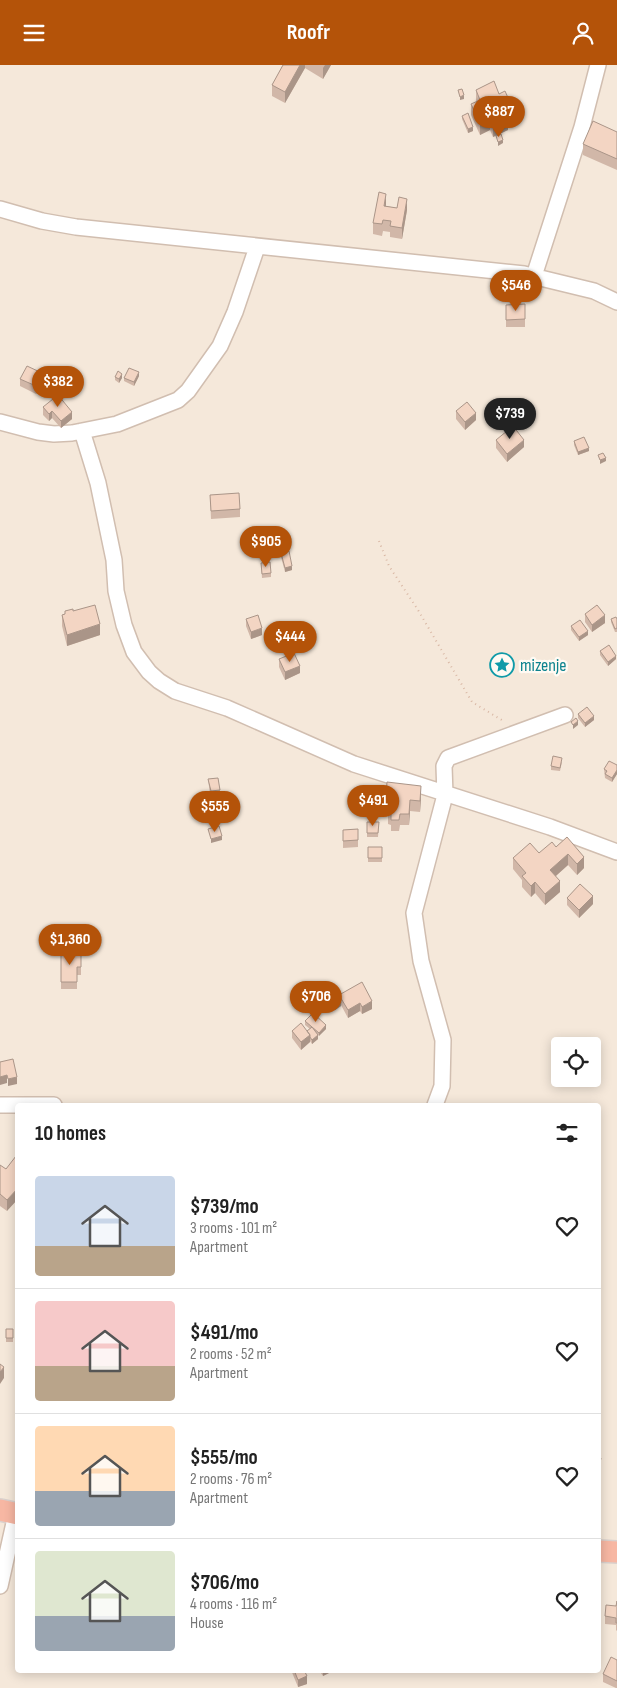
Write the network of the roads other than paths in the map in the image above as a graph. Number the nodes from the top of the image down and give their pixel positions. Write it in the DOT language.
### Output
graph roads {
  1 [pos="598,65"];
  2 [pos="0,209"];
  3 [pos="257,247"];
  4 [pos="534,276"];
  5 [pos="617,302"];
  6 [pos="0,422"];
  7 [pos="82,431"];
  8 [pos="565,715"];
  9 [pos="445,795"];
  10 [pos="617,852"];
  11 [pos="436,1103"];
  12 [pos="0,1105"];
  13 [pos="15,1105"];
  14 [pos="11,1513"];
  15 [pos="601,1551"];
  16 [pos="617,1552"];
  17 [pos="0,1587"];
  1 -- 4 [label="street"];
  2 -- 3 [label="street"];
  3 -- 4 [label="street"];
  3 -- 7 [label="street"];
  4 -- 5 [label="street"];
  6 -- 7 [label="street"];
  7 -- 9 [label="street"];
  8 -- 9 [label="street"];
  9 -- 10 [label="street"];
  9 -- 11 [label="street"];
  12 -- 13 [label="street"];
  14 -- 17 [label="street"];
  15 -- 16 [label="highway"];
}
